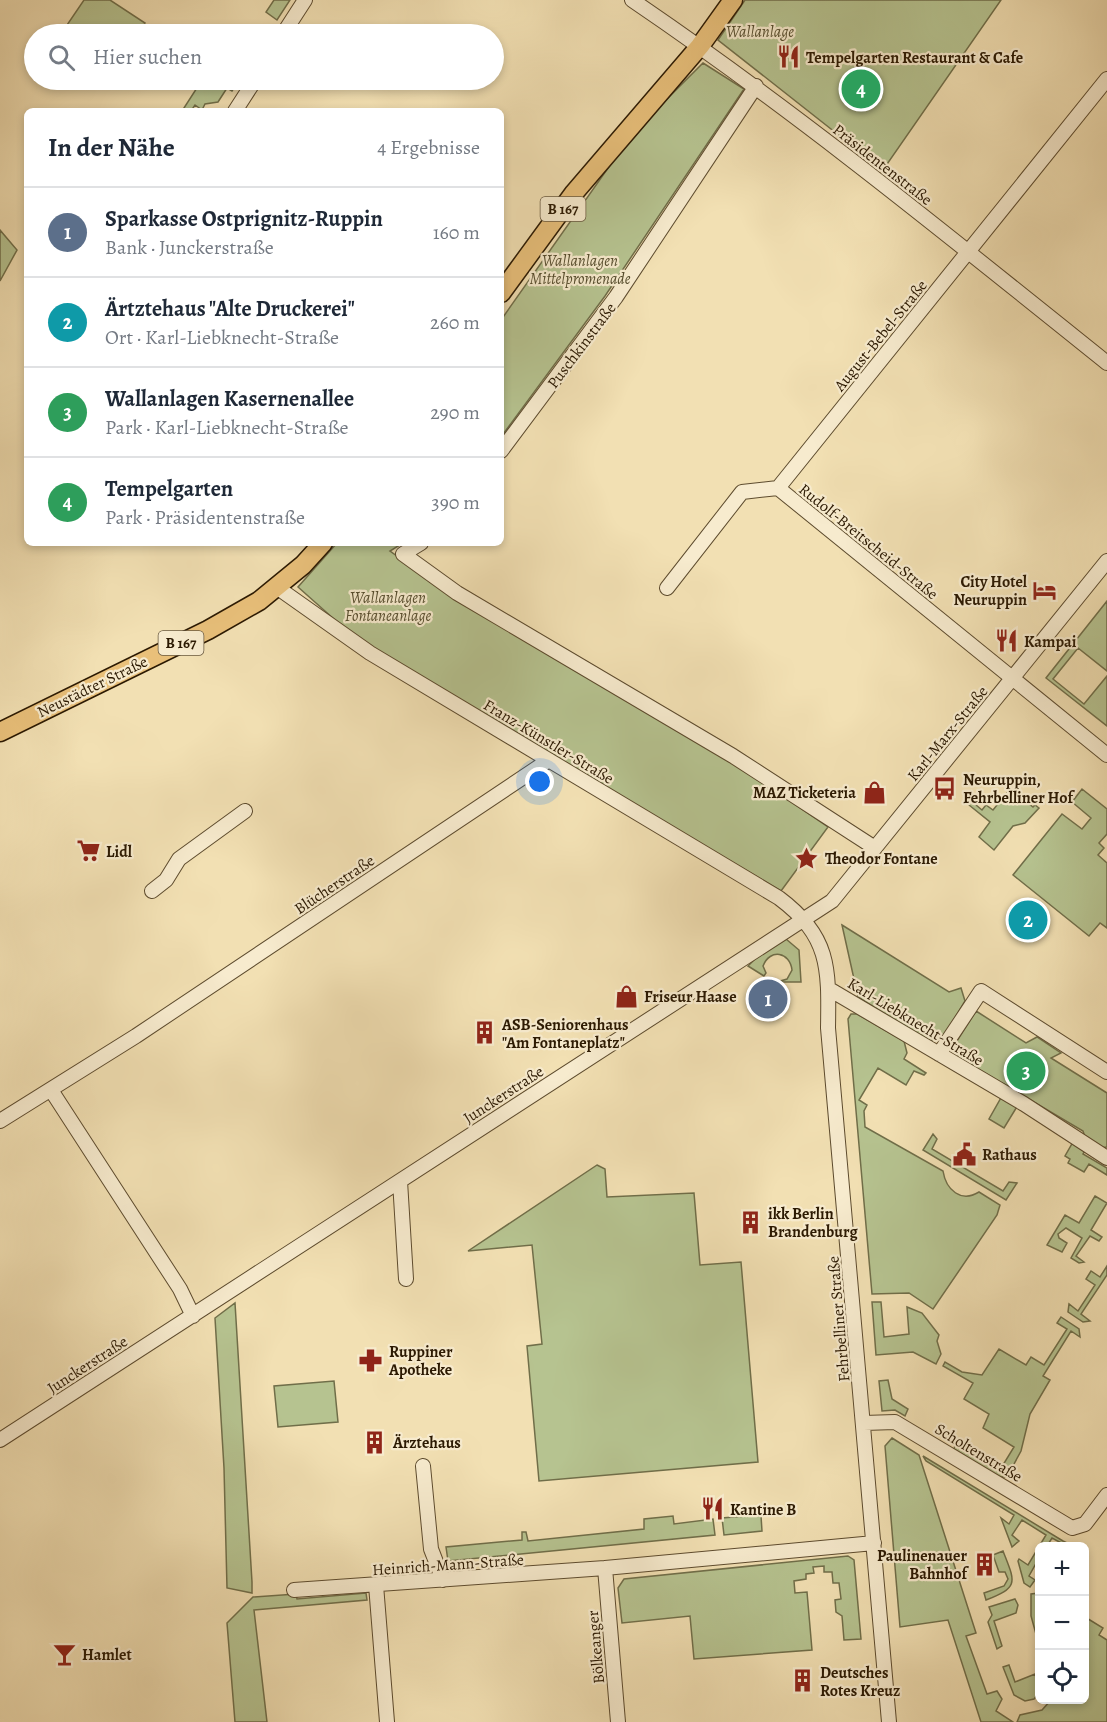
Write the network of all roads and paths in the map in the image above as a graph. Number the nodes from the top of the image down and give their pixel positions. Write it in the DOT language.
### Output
graph roads {
  1 [pos="305,0"];
  2 [pos="632,0"];
  3 [pos="733,0"];
  4 [pos="289,24"];
  5 [pos="700,46"];
  6 [pos="1107,78"];
  7 [pos="756,86"];
  8 [pos="249,90"];
  9 [pos="237,108"];
  10 [pos="968,251"];
  11 [pos="504,288"];
  12 [pos="1107,363"];
  13 [pos="504,448"];
  14 [pos="778,488"];
  15 [pos="320,546"];
  16 [pos="416,546"];
  17 [pos="1107,561"];
  18 [pos="278,588"];
  19 [pos="667,588"];
  20 [pos="1013,680"];
  21 [pos="0,732"];
  22 [pos="1107,755"];
  23 [pos="549,760"];
  24 [pos="245,811"];
  25 [pos="875,848"];
  26 [pos="152,891"];
  27 [pos="805,919"];
  28 [pos="829,989"];
  29 [pos="939,1054"];
  30 [pos="1107,1072"];
  31 [pos="51,1090"];
  32 [pos="0,1120"];
  33 [pos="1107,1158"];
  34 [pos="400,1181"];
  35 [pos="406,1279"];
  36 [pos="193,1316"];
  37 [pos="864,1423"];
  38 [pos="0,1440"];
  39 [pos="423,1466"];
  40 [pos="1107,1495"];
  41 [pos="874,1543"];
  42 [pos="605,1568"];
  43 [pos="443,1580"];
  44 [pos="375,1586"];
  45 [pos="294,1590"];
  46 [pos="387,1722"];
  47 [pos="618,1722"];
  48 [pos="889,1722"];
  1 -- 4 [label="street"];
  2 -- 5 [label="street, Präsidentenstraße"];
  3 -- 5 [label="main road, B 167"];
  5 -- 7 [label="street, Präsidentenstraße"];
  5 -- 11 [label="main road, B 167"];
  6 -- 10 [label="street, August-Bebel-Straße"];
  7 -- 10 [label="street, Präsidentenstraße"];
  7 -- 13 [label="street, Puschkinstraße"];
  8 -- 9 [label="street"];
  10 -- 12 [label="street, Präsidentenstraße"];
  10 -- 14 [label="street, August-Bebel-Straße"];
  14 -- 19 [label="street"];
  14 -- 20 [label="street, Rudolf-Breitscheid-Straße"];
  15 -- 18 [label="main road, B 167"];
  16 -- 25 [label="street"];
  17 -- 20 [label="street, Karl-Marx-Straße"];
  18 -- 21 [label="main road, Neustädter Straße / B 167"];
  18 -- 23 [label="street, Franz-Künstler-Straße"];
  20 -- 22 [label="street, Rudolf-Breitscheid-Straße"];
  20 -- 25 [label="street, Karl-Marx-Straße"];
  23 -- 27 [label="street, Franz-Künstler-Straße"];
  23 -- 31 [label="street, Blücherstraße"];
  24 -- 26 [label="street"];
  25 -- 27 [label="street, Karl-Marx-Straße"];
  27 -- 28 [label="street, Fehrbelliner Straße"];
  27 -- 34 [label="street, Junckerstraße"];
  28 -- 29 [label="street, Karl-Liebknecht-Straße"];
  28 -- 37 [label="street, Fehrbelliner Straße"];
  29 -- 30 [label="street"];
  29 -- 33 [label="street, Karl-Liebknecht-Straße"];
  31 -- 32 [label="street, Blücherstraße"];
  31 -- 36 [label="street"];
  34 -- 35 [label="street"];
  34 -- 36 [label="street, Junckerstraße"];
  36 -- 38 [label="street, Junckerstraße"];
  37 -- 40 [label="street, Scholtenstraße"];
  37 -- 41 [label="street, Fehrbelliner Straße"];
  39 -- 43 [label="street"];
  41 -- 42 [label="street"];
  41 -- 48 [label="street, Fehrbelliner Straße"];
  42 -- 43 [label="street, Heinrich-Mann-Straße"];
  42 -- 47 [label="street, Bölkeanger"];
  43 -- 44 [label="street, Heinrich-Mann-Straße"];
  44 -- 45 [label="street, Heinrich-Mann-Straße"];
  44 -- 46 [label="street"];
}
